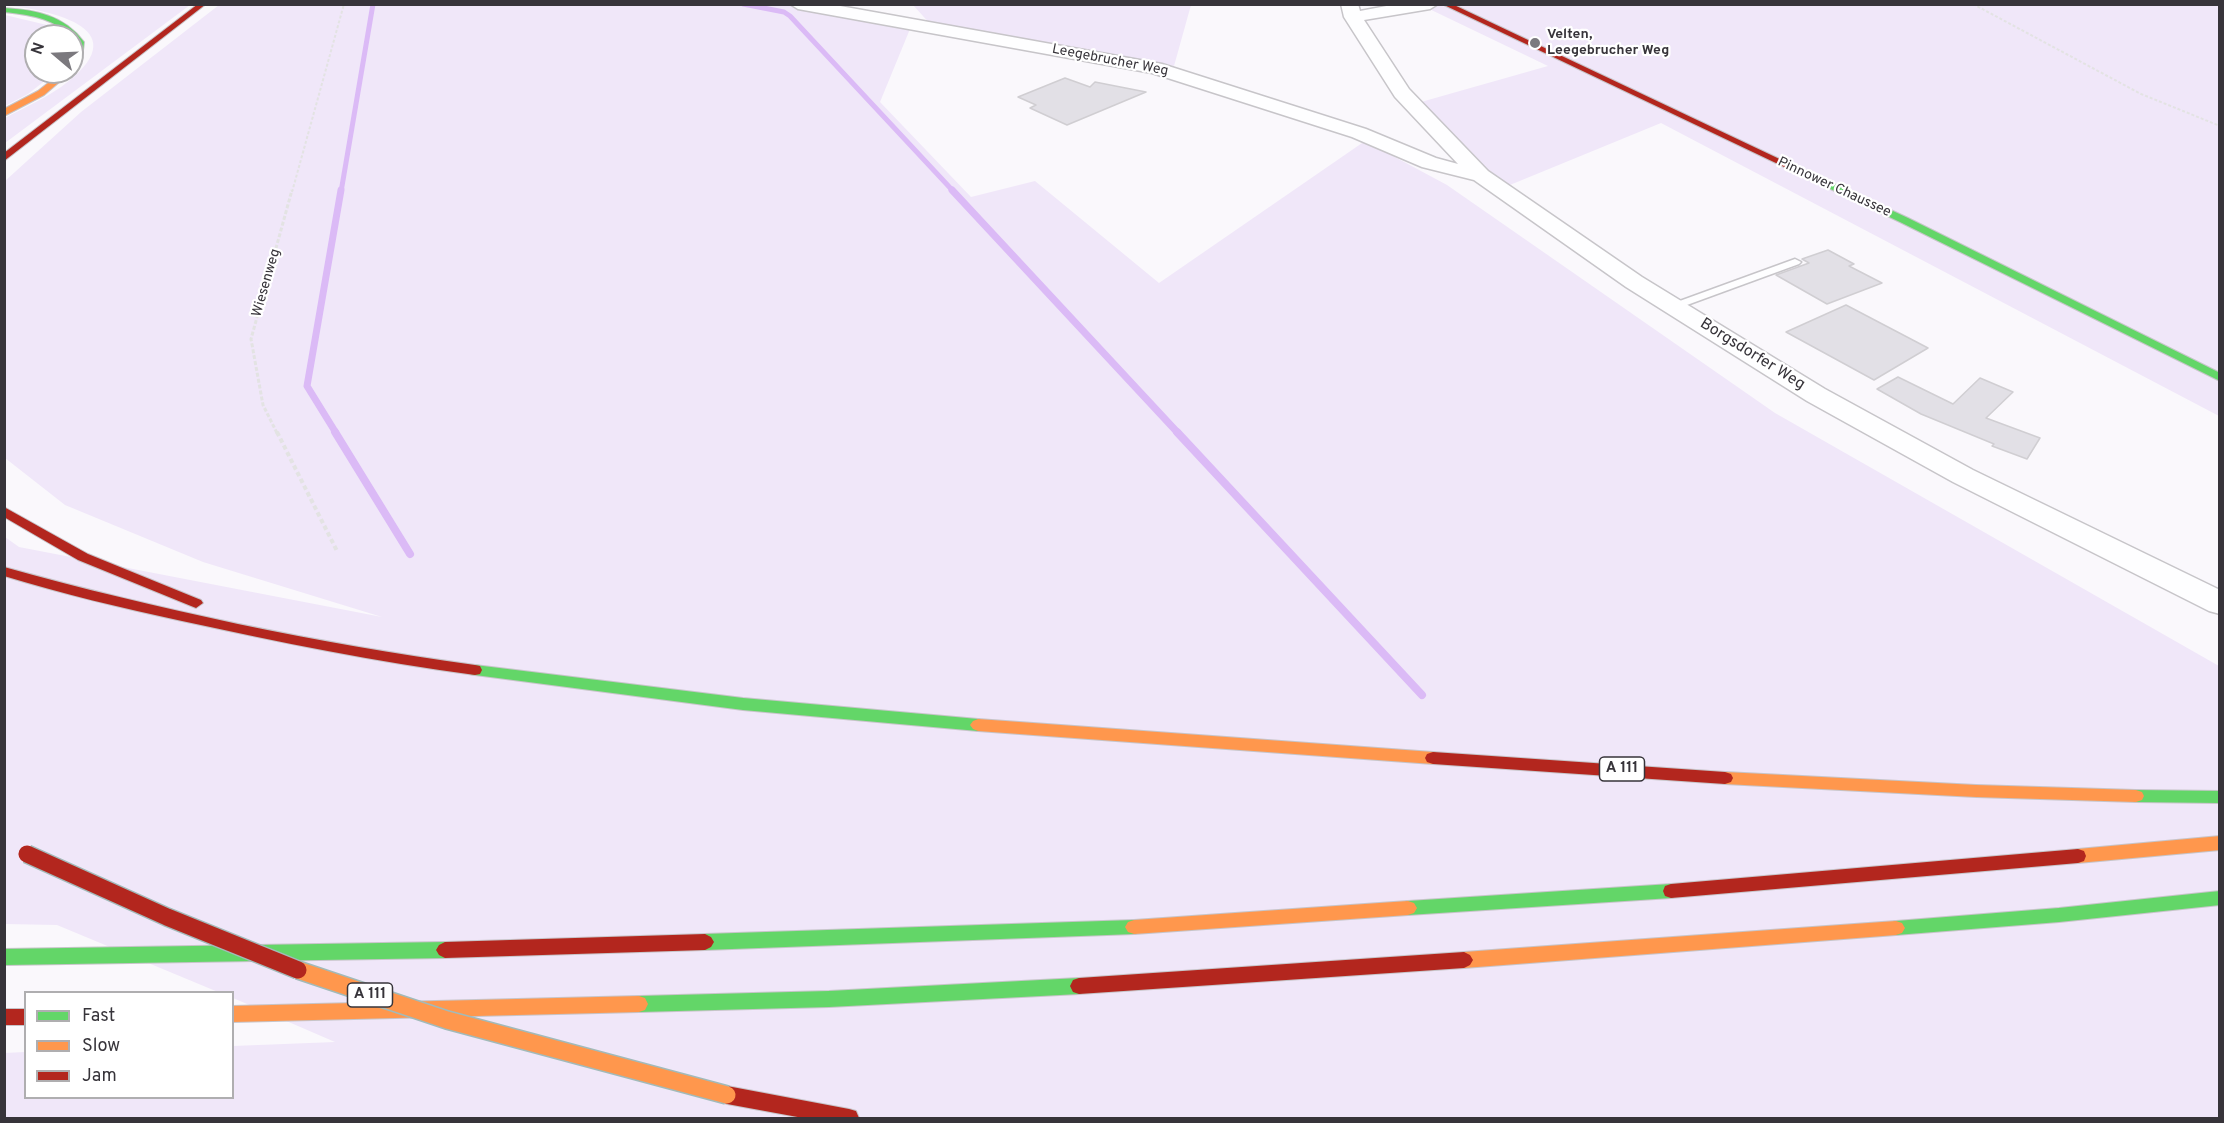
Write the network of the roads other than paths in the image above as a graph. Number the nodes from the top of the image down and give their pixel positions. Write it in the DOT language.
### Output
graph roads {
  1 [pos="203,4"];
  2 [pos="798,4"];
  3 [pos="1430,4"];
  4 [pos="1445,4"];
  5 [pos="4,10"];
  6 [pos="1351,11"];
  7 [pos="63,24"];
  8 [pos="52,84"];
  9 [pos="4,113"];
  10 [pos="4,158"];
  11 [pos="1481,175"];
  12 [pos="1795,262"];
  13 [pos="1672,306"];
  14 [pos="2220,378"];
  15 [pos="4,511"];
  16 [pos="4,571"];
  17 [pos="2220,603"];
  18 [pos="320,645"];
  19 [pos="2220,797"];
  20 [pos="2220,843"];
  21 [pos="12,847"];
  22 [pos="2220,898"];
  23 [pos="4,957"];
  24 [pos="234,1014"];
  25 [pos="4,1017"];
  26 [pos="24,1017"];
  27 [pos="849,1119"];
  1 -- 10 [label="main road"];
  2 -- 11 [label="street, Leegebrucher Weg"];
  3 -- 6 [label="street, Borgsdorfer Weg"];
  4 -- 14 [label="main road, Pinnower Chaussee"];
  5 -- 7 [label="main road"];
  6 -- 11 [label="street, Borgsdorfer Weg"];
  8 -- 9 [label="main road"];
  11 -- 13 [label="street, Borgsdorfer Weg"];
  12 -- 13 [label="lane"];
  13 -- 17 [label="street, Borgsdorfer Weg"];
  15 -- 18 [label="main road"];
  16 -- 18 [label="main road, A 111"];
  18 -- 19 [label="main road, A 111"];
  20 -- 23 [label="main road"];
  21 -- 27 [label="main road, A 111, bridge"];
  22 -- 24 [label="main road"];
  25 -- 26 [label="main road"];
}
